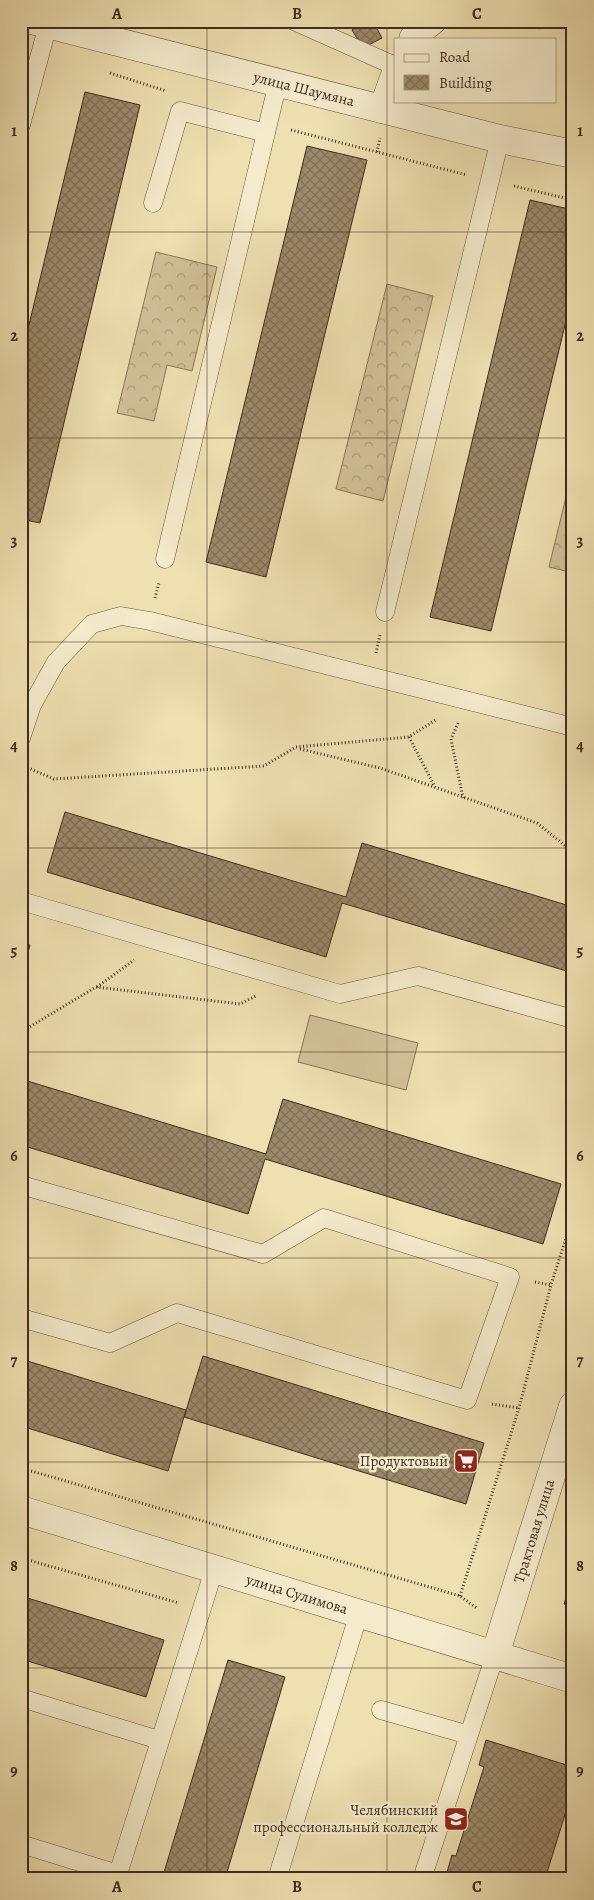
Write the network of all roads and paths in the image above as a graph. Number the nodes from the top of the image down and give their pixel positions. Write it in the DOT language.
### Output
graph roads {
  1 [pos="294,21"];
  2 [pos="432,21"];
  3 [pos="44,22"];
  4 [pos="413,38"];
  5 [pos="394,66"];
  6 [pos="106,72"];
  7 [pos="394,78"];
  8 [pos="278,82"];
  9 [pos="172,93"];
  10 [pos="383,109"];
  11 [pos="21,125"];
  12 [pos="266,128"];
  13 [pos="500,139"];
  14 [pos="573,154"];
  15 [pos="490,180"];
  16 [pos="573,200"];
  17 [pos="153,203"];
  18 [pos="165,559"];
  19 [pos="385,612"];
  20 [pos="150,621"];
  21 [pos="371,676"];
  22 [pos="469,700"];
  23 [pos="573,727"];
  24 [pos="409,737"];
  25 [pos="21,738"];
  26 [pos="296,748"];
  27 [pos="21,765"];
  28 [pos="435,788"];
  29 [pos="463,798"];
  30 [pos="573,852"];
  31 [pos="21,900"];
  32 [pos="160,942"];
  33 [pos="291,979"];
  34 [pos="96,987"];
  35 [pos="573,1019"];
  36 [pos="21,1032"];
  37 [pos="21,1185"];
  38 [pos="573,1216"];
  39 [pos="21,1318"];
  40 [pos="573,1406"];
  41 [pos="21,1468"];
  42 [pos="21,1510"];
  43 [pos="214,1570"];
  44 [pos="460,1596"];
  45 [pos="359,1613"];
  46 [pos="504,1626"];
  47 [pos="495,1655"];
  48 [pos="573,1679"];
  49 [pos="21,1698"];
  50 [pos="381,1710"];
  51 [pos="469,1735"];
  52 [pos="159,1740"];
  53 [pos="21,1844"];
  54 [pos="277,1879"];
  55 [pos="422,1879"];
  1 -- 5 [label="lane"];
  2 -- 4 [label="street"];
  3 -- 8 [label="street, улица Шаумяна"];
  3 -- 11 [label="lane"];
  6 -- 9 [label="path"];
  7 -- 10 [label="street"];
  8 -- 10 [label="street, улица Шаумяна"];
  8 -- 12 [label="lane"];
  10 -- 13 [label="street, улица Шаумяна"];
  12 -- 15 [label="path"];
  12 -- 17 [label="lane"];
  12 -- 18 [label="lane"];
  13 -- 14 [label="street, улица Шаумяна"];
  13 -- 15 [label="lane"];
  15 -- 16 [label="path"];
  15 -- 19 [label="lane"];
  18 -- 20 [label="path"];
  19 -- 21 [label="path"];
  20 -- 21 [label="lane"];
  20 -- 25 [label="lane"];
  21 -- 22 [label="lane"];
  22 -- 23 [label="lane"];
  22 -- 24 [label="path"];
  22 -- 29 [label="path"];
  24 -- 26 [label="path"];
  24 -- 28 [label="path"];
  26 -- 27 [label="path"];
  26 -- 28 [label="path"];
  28 -- 29 [label="path"];
  29 -- 30 [label="path"];
  31 -- 32 [label="lane"];
  32 -- 33 [label="lane"];
  32 -- 34 [label="path"];
  33 -- 34 [label="path"];
  33 -- 35 [label="lane"];
  34 -- 36 [label="path"];
  37 -- 39 [label="lane"];
  38 -- 44 [label="path"];
  40 -- 46 [label="street, Трактовая улица"];
  41 -- 44 [label="path"];
  42 -- 43 [label="street, улица Сулимова"];
  43 -- 45 [label="street, улица Сулимова"];
  43 -- 52 [label="lane"];
  44 -- 46 [label="path"];
  45 -- 47 [label="street, улица Сулимова"];
  45 -- 54 [label="lane"];
  46 -- 47 [label="street, Трактовая улица"];
  47 -- 48 [label="street, улица Сулимова"];
  47 -- 51 [label="lane"];
  49 -- 52 [label="lane"];
  50 -- 51 [label="lane"];
  51 -- 55 [label="lane"];
  52 -- 53 [label="lane"];
}
